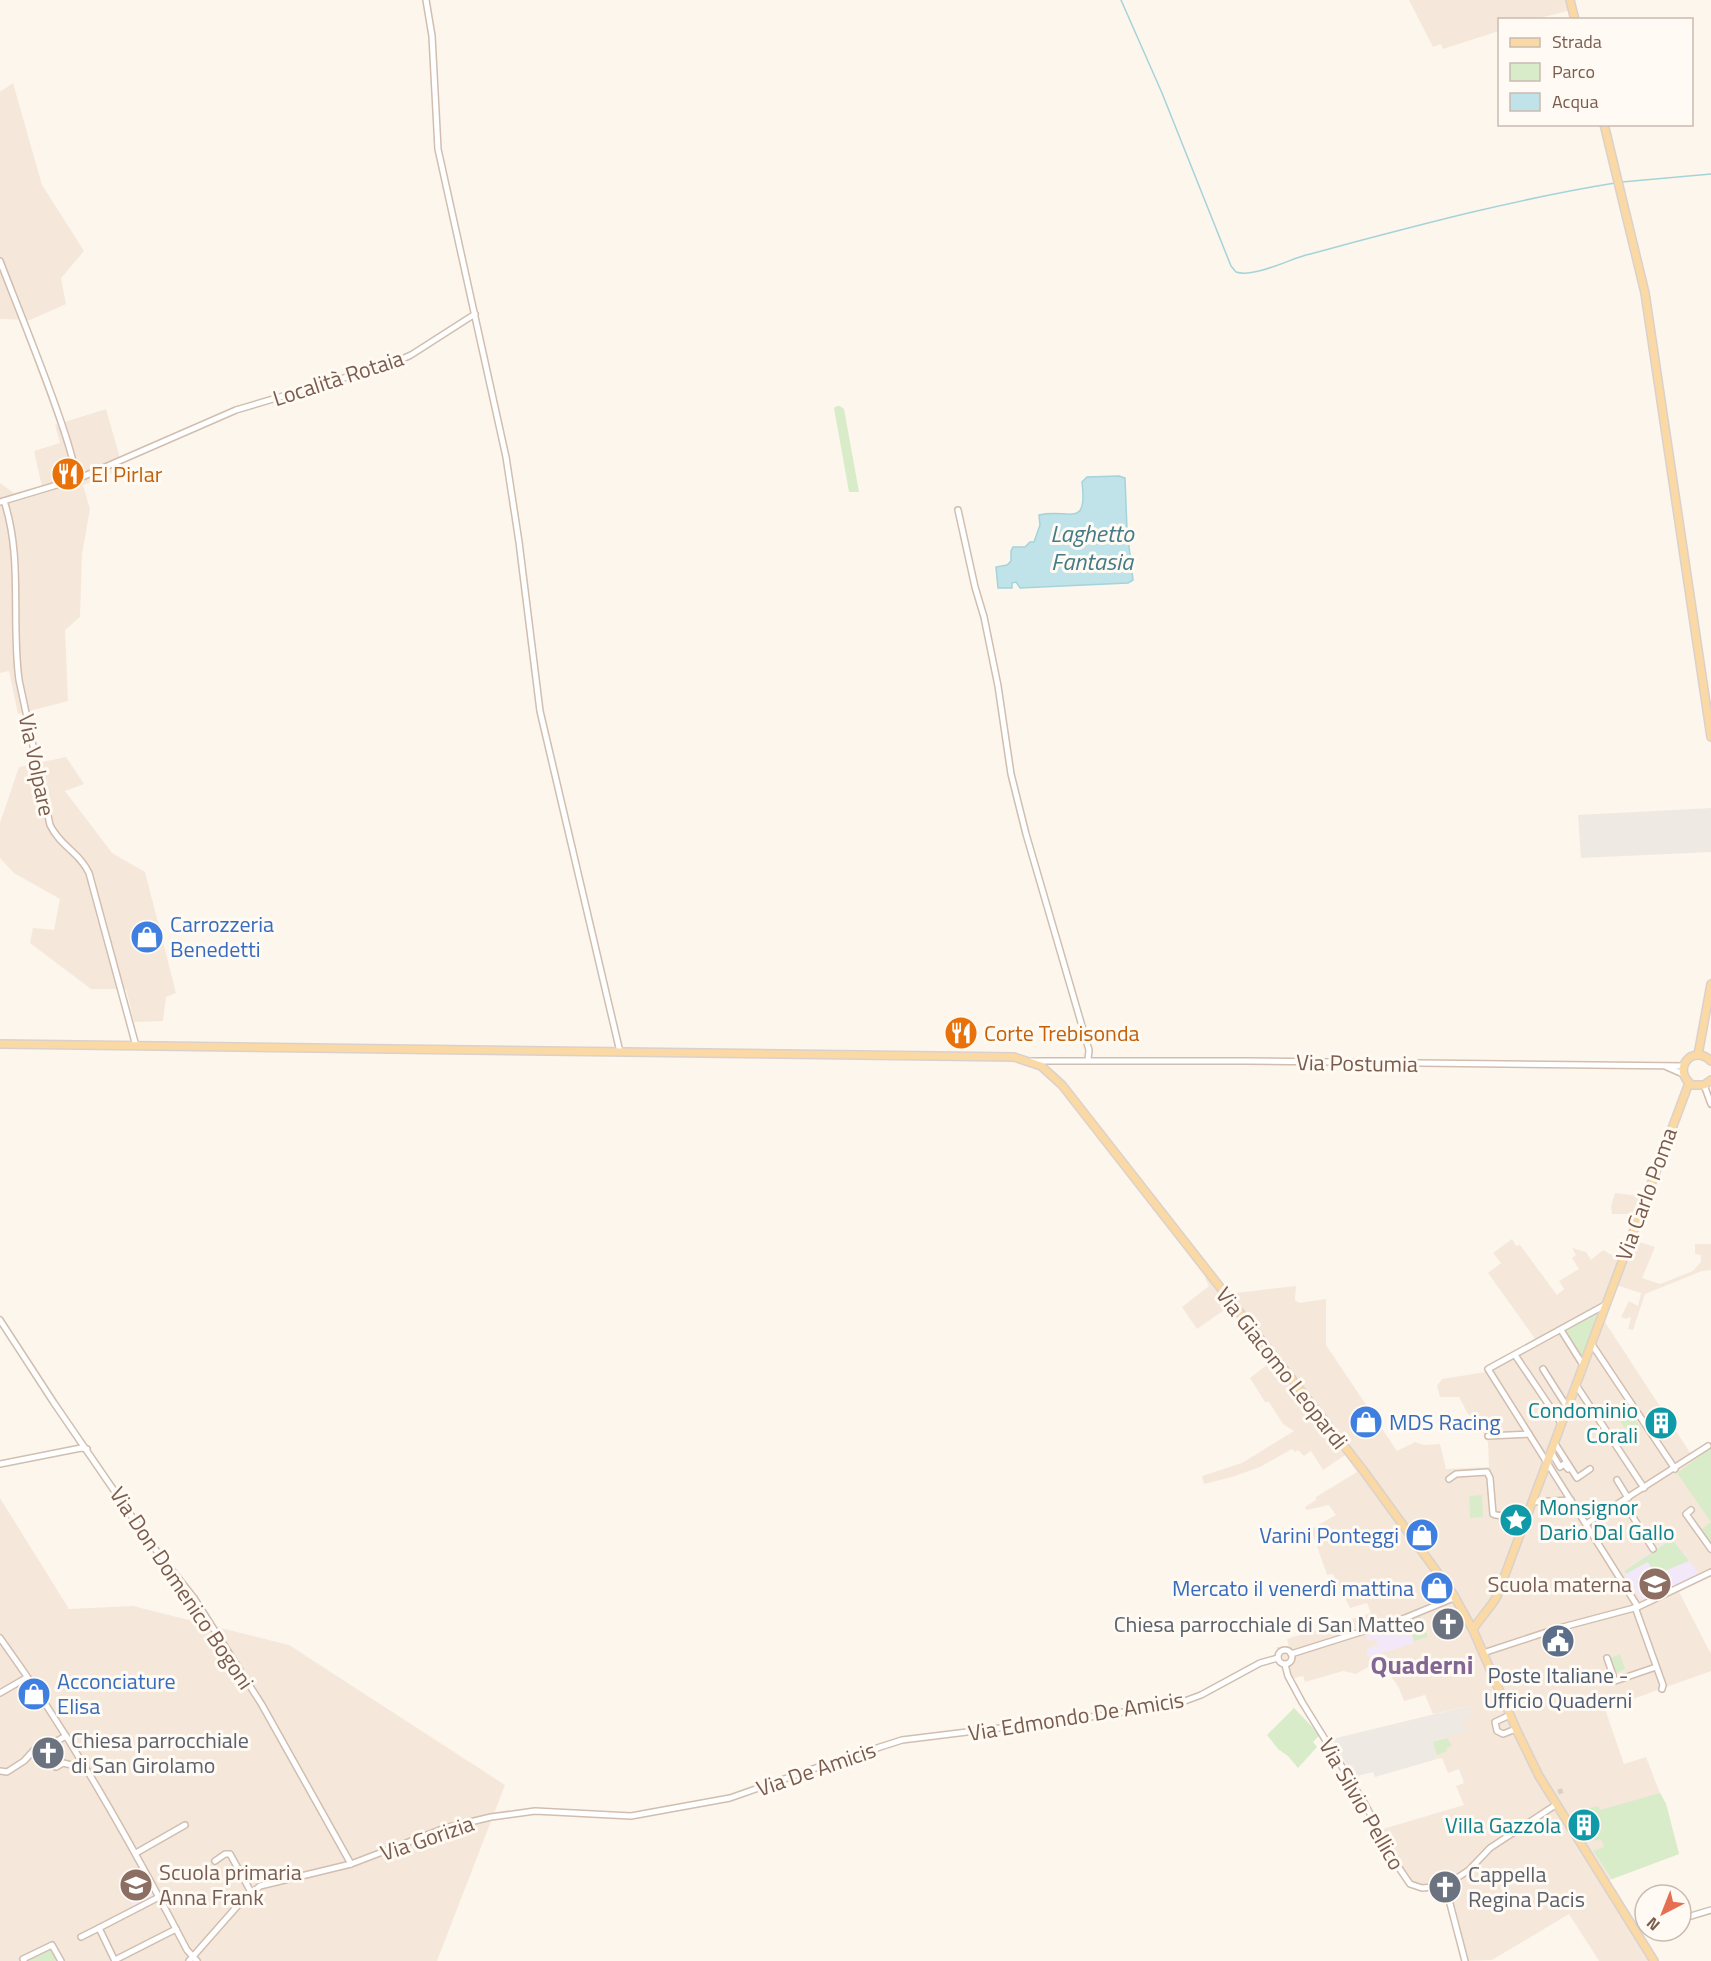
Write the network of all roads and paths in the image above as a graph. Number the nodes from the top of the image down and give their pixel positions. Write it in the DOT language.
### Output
graph roads {
  1 [pos="426,0"];
  2 [pos="1570,0"];
  3 [pos="1574,18"];
  4 [pos="1605,126"];
  5 [pos="0,261"];
  6 [pos="475,314"];
  7 [pos="194,428"];
  8 [pos="75,479"];
  9 [pos="2,501"];
  10 [pos="958,510"];
  11 [pos="1711,737"];
  12 [pos="1711,984"];
  13 [pos="0,1044"];
  14 [pos="136,1046"];
  15 [pos="620,1052"];
  16 [pos="1698,1055"];
  17 [pos="1088,1060"];
  18 [pos="1031,1061"];
  19 [pos="1711,1061"];
  20 [pos="1684,1066"];
  21 [pos="1665,1067"];
  22 [pos="1683,1074"];
  23 [pos="1711,1080"];
  24 [pos="1689,1083"];
  25 [pos="1704,1085"];
  26 [pos="1711,1104"];
  27 [pos="1605,1305"];
  28 [pos="0,1320"];
  29 [pos="1561,1330"];
  30 [pos="1592,1342"];
  31 [pos="1515,1355"];
  32 [pos="1583,1365"];
  33 [pos="1543,1369"];
  34 [pos="1575,1385"];
  35 [pos="1567,1407"];
  36 [pos="1561,1423"];
  37 [pos="1529,1434"];
  38 [pos="1488,1436"];
  39 [pos="1554,1442"];
  40 [pos="1708,1446"];
  41 [pos="87,1449"];
  42 [pos="1551,1452"];
  43 [pos="1547,1462"];
  44 [pos="0,1464"];
  45 [pos="1590,1469"];
  46 [pos="1675,1469"];
  47 [pos="1449,1479"];
  48 [pos="1617,1480"];
  49 [pos="1576,1481"];
  50 [pos="1644,1488"];
  51 [pos="1626,1499"];
  52 [pos="1571,1500"];
  53 [pos="1532,1502"];
  54 [pos="1691,1510"];
  55 [pos="1527,1517"];
  56 [pos="1586,1524"];
  57 [pos="1653,1549"];
  58 [pos="1711,1549"];
  59 [pos="1711,1572"];
  60 [pos="1662,1588"];
  61 [pos="1665,1594"];
  62 [pos="1456,1597"];
  63 [pos="1637,1607"];
  64 [pos="1473,1630"];
  65 [pos="0,1638"];
  66 [pos="1483,1653"];
  67 [pos="1291,1654"];
  68 [pos="1278,1658"];
  69 [pos="1607,1658"];
  70 [pos="1286,1665"];
  71 [pos="1656,1667"];
  72 [pos="26,1678"];
  73 [pos="1662,1689"];
  74 [pos="0,1693"];
  75 [pos="1510,1715"];
  76 [pos="1516,1729"];
  77 [pos="66,1736"];
  78 [pos="902,1740"];
  79 [pos="82,1762"];
  80 [pos="56,1767"];
  81 [pos="0,1771"];
  82 [pos="730,1798"];
  83 [pos="1557,1804"];
  84 [pos="184,1825"];
  85 [pos="135,1853"];
  86 [pos="215,1861"];
  87 [pos="351,1864"];
  88 [pos="1447,1885"];
  89 [pos="251,1892"];
  90 [pos="159,1897"];
  91 [pos="1711,1910"];
  92 [pos="1693,1915"];
  93 [pos="99,1928"];
  94 [pos="1633,1928"];
  95 [pos="176,1929"];
  96 [pos="81,1936"];
  97 [pos="1642,1943"];
  98 [pos="193,1960"];
  99 [pos="24,1961"];
  100 [pos="61,1961"];
  101 [pos="115,1961"];
  102 [pos="1465,1961"];
  103 [pos="1654,1961"];
  1 -- 6 [label="street"];
  2 -- 3 [label="main road"];
  4 -- 11 [label="main road"];
  5 -- 8 [label="street"];
  6 -- 7 [label="street, Località Rotaia"];
  6 -- 15 [label="street"];
  7 -- 8 [label="street, Via Volpare"];
  8 -- 9 [label="street, Via Volpare"];
  9 -- 14 [label="street, Via Volpare"];
  10 -- 17 [label="street"];
  12 -- 16 [label="main road"];
  13 -- 14 [label="main road"];
  14 -- 15 [label="main road"];
  15 -- 18 [label="main road"];
  16 -- 19 [label="main road"];
  16 -- 20 [label="main road"];
  17 -- 18 [label="street, Via Postumia"];
  17 -- 21 [label="street, Via Postumia"];
  18 -- 62 [label="main road, Via Giacomo Leopardi"];
  20 -- 21 [label="street, Via Postumia"];
  20 -- 22 [label="main road"];
  21 -- 22 [label="street"];
  22 -- 24 [label="main road"];
  23 -- 25 [label="main road"];
  24 -- 25 [label="main road"];
  24 -- 27 [label="main road, Via Carlo Poma"];
  25 -- 26 [label="street"];
  27 -- 29 [label="street"];
  27 -- 30 [label="main road, Via Carlo Poma"];
  28 -- 41 [label="street, Via Don Domenico Bogoni"];
  29 -- 31 [label="street"];
  29 -- 32 [label="street"];
  30 -- 32 [label="main road, Via Carlo Poma"];
  30 -- 46 [label="street"];
  31 -- 36 [label="street"];
  31 -- 37 [label="street"];
  32 -- 34 [label="main road, Via Carlo Poma"];
  33 -- 35 [label="street"];
  34 -- 35 [label="main road, Via Carlo Poma"];
  34 -- 50 [label="street"];
  35 -- 36 [label="main road, Via Carlo Poma"];
  36 -- 39 [label="main road, Via Carlo Poma"];
  37 -- 38 [label="street"];
  37 -- 43 [label="street"];
  39 -- 42 [label="main road, Via Carlo Poma"];
  39 -- 45 [label="street"];
  40 -- 46 [label="street"];
  41 -- 44 [label="street"];
  41 -- 87 [label="street, Via Don Domenico Bogoni"];
  42 -- 43 [label="main road, Via Carlo Poma"];
  42 -- 49 [label="street"];
  43 -- 52 [label="street"];
  43 -- 53 [label="main road, Via Carlo Poma"];
  46 -- 50 [label="street"];
  47 -- 55 [label="street"];
  48 -- 51 [label="street"];
  50 -- 51 [label="street"];
  51 -- 56 [label="street"];
  51 -- 57 [label="street"];
  52 -- 53 [label="street"];
  52 -- 56 [label="street"];
  53 -- 55 [label="main road, Via Carlo Poma"];
  54 -- 58 [label="street"];
  55 -- 64 [label="main road, Via Carlo Poma"];
  56 -- 63 [label="street"];
  59 -- 61 [label="street"];
  60 -- 61 [label="street"];
  61 -- 63 [label="street"];
  62 -- 64 [label="main road, Via Giacomo Leopardi"];
  62 -- 67 [label="street"];
  63 -- 66 [label="street"];
  63 -- 71 [label="street"];
  64 -- 66 [label="main road, Via Giacomo Leopardi"];
  65 -- 72 [label="street"];
  66 -- 75 [label="main road, Via Giacomo Leopardi"];
  67 -- 68 [label="street"];
  67 -- 70 [label="street"];
  68 -- 70 [label="street"];
  68 -- 78 [label="street, Via Edmondo De Amicis"];
  69 -- 71 [label="street"];
  70 -- 88 [label="street, Via Silvio Pellico"];
  71 -- 73 [label="street"];
  72 -- 74 [label="street"];
  72 -- 77 [label="street"];
  75 -- 76 [label="main road, Via Giacomo Leopardi"];
  75 -- 76 [label="street"];
  76 -- 83 [label="main road, Via Giacomo Leopardi"];
  77 -- 79 [label="street"];
  77 -- 81 [label="street"];
  78 -- 82 [label="street, Via De Amicis"];
  79 -- 80 [label="street"];
  79 -- 85 [label="street"];
  82 -- 87 [label="street, Via Gorizia"];
  83 -- 88 [label="street"];
  83 -- 94 [label="main road, Via Giacomo Leopardi"];
  84 -- 85 [label="street"];
  85 -- 90 [label="street"];
  86 -- 89 [label="street"];
  87 -- 89 [label="street, Via Gorizia"];
  88 -- 102 [label="street"];
  89 -- 98 [label="street, Via Gorizia"];
  90 -- 93 [label="street"];
  90 -- 95 [label="street"];
  91 -- 92 [label="street"];
  93 -- 96 [label="street"];
  93 -- 101 [label="street"];
  95 -- 98 [label="street"];
  95 -- 101 [label="street"];
  97 -- 103 [label="main road, Via Giacomo Leopardi"];
  99 -- 100 [label="street"];
}
